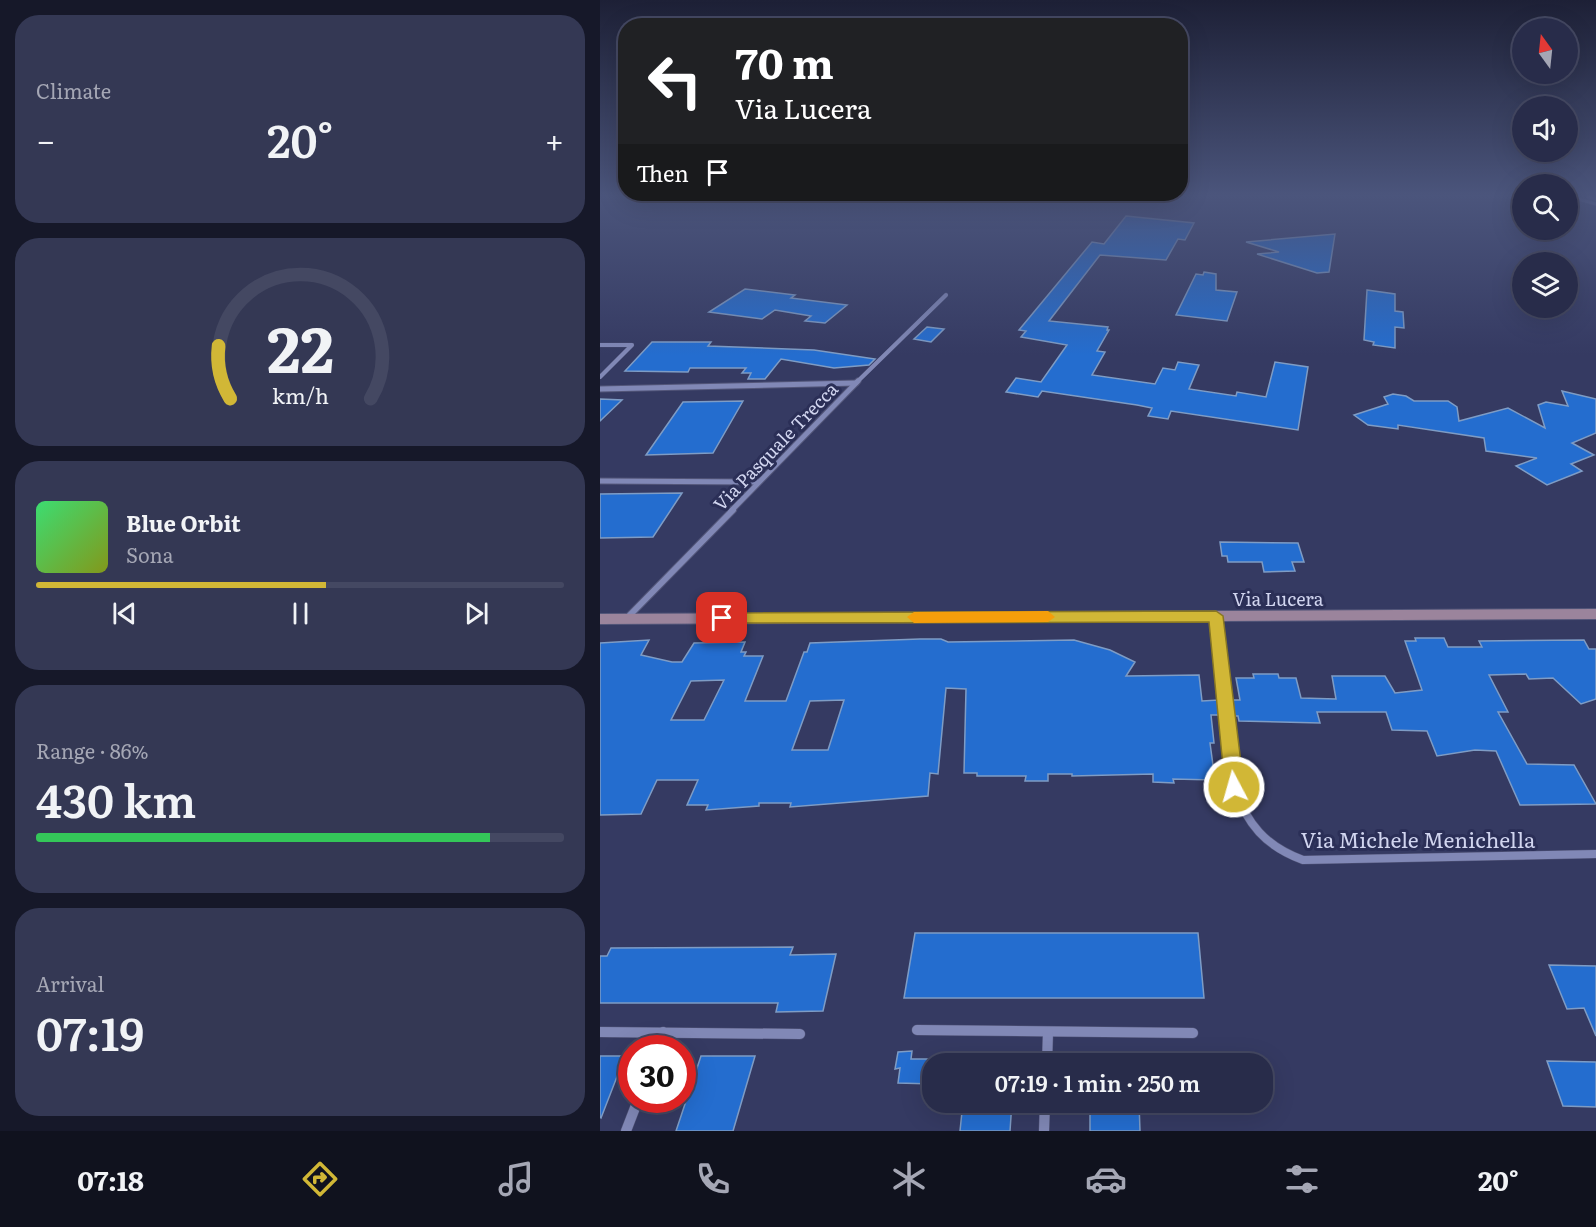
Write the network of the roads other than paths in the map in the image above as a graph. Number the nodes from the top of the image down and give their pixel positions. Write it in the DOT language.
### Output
graph roads {
  1 [pos="946,295"];
  2 [pos="600,345"];
  3 [pos="600,377"];
  4 [pos="856,383"];
  5 [pos="600,389"];
  6 [pos="600,481"];
  7 [pos="758,482"];
  8 [pos="1596,614"];
  9 [pos="1216,616"];
  10 [pos="627,618"];
  11 [pos="600,619"];
  12 [pos="1596,854"];
  13 [pos="917,1030"];
  14 [pos="600,1032"];
  15 [pos="663,1032"];
  16 [pos="1048,1032"];
  17 [pos="1193,1033"];
  18 [pos="800,1034"];
  19 [pos="662,1035"];
  20 [pos="1047,1053"];
  21 [pos="633,1113"];
  22 [pos="1045,1113"];
  23 [pos="626,1131"];
  24 [pos="1044,1131"];
  1 -- 4 [label="street, Via Pasquale Trecca"];
  2 -- 3 [label="street"];
  4 -- 5 [label="street"];
  4 -- 7 [label="street, Via Pasquale Trecca"];
  6 -- 7 [label="street"];
  7 -- 10 [label="street, Via Pasquale Trecca"];
  8 -- 9 [label="main road, Via Lucera"];
  9 -- 10 [label="main road, Via Lucera"];
  9 -- 12 [label="street, Via Michele Menichella"];
  10 -- 11 [label="main road, Via Lucera"];
  13 -- 16 [label="street"];
  14 -- 15 [label="street"];
  15 -- 18 [label="street"];
  15 -- 19 [label="street"];
  16 -- 17 [label="street"];
  16 -- 20 [label="street"];
  21 -- 23 [label="street"];
  22 -- 24 [label="street"];
}
